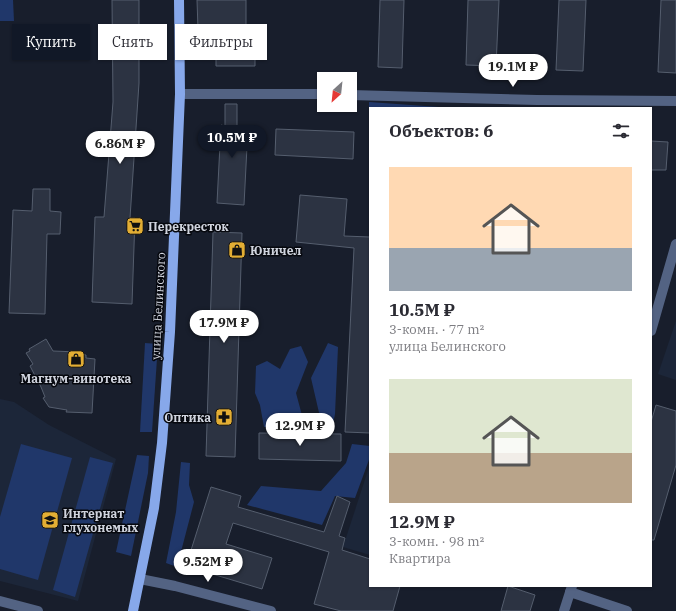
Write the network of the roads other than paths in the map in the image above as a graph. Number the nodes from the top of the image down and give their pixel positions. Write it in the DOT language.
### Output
graph roads {
  1 [pos="179,0"];
  2 [pos="180,94"];
  3 [pos="317,94"];
  4 [pos="357,94"];
  5 [pos="676,102"];
  6 [pos="676,244"];
  7 [pos="652,328"];
  8 [pos="140,579"];
  9 [pos="571,589"];
  10 [pos="0,601"];
  11 [pos="38,611"];
  12 [pos="133,611"];
  13 [pos="271,611"];
  14 [pos="564,611"];
  15 [pos="627,611"];
  1 -- 2 [label="main road, улица Белинского"];
  2 -- 3 [label="street"];
  2 -- 8 [label="main road, улица Белинского"];
  4 -- 5 [label="street"];
  6 -- 7 [label="street"];
  8 -- 12 [label="main road, улица Белинского"];
  8 -- 13 [label="street"];
  9 -- 14 [label="street"];
  9 -- 15 [label="street"];
  10 -- 11 [label="street"];
}
